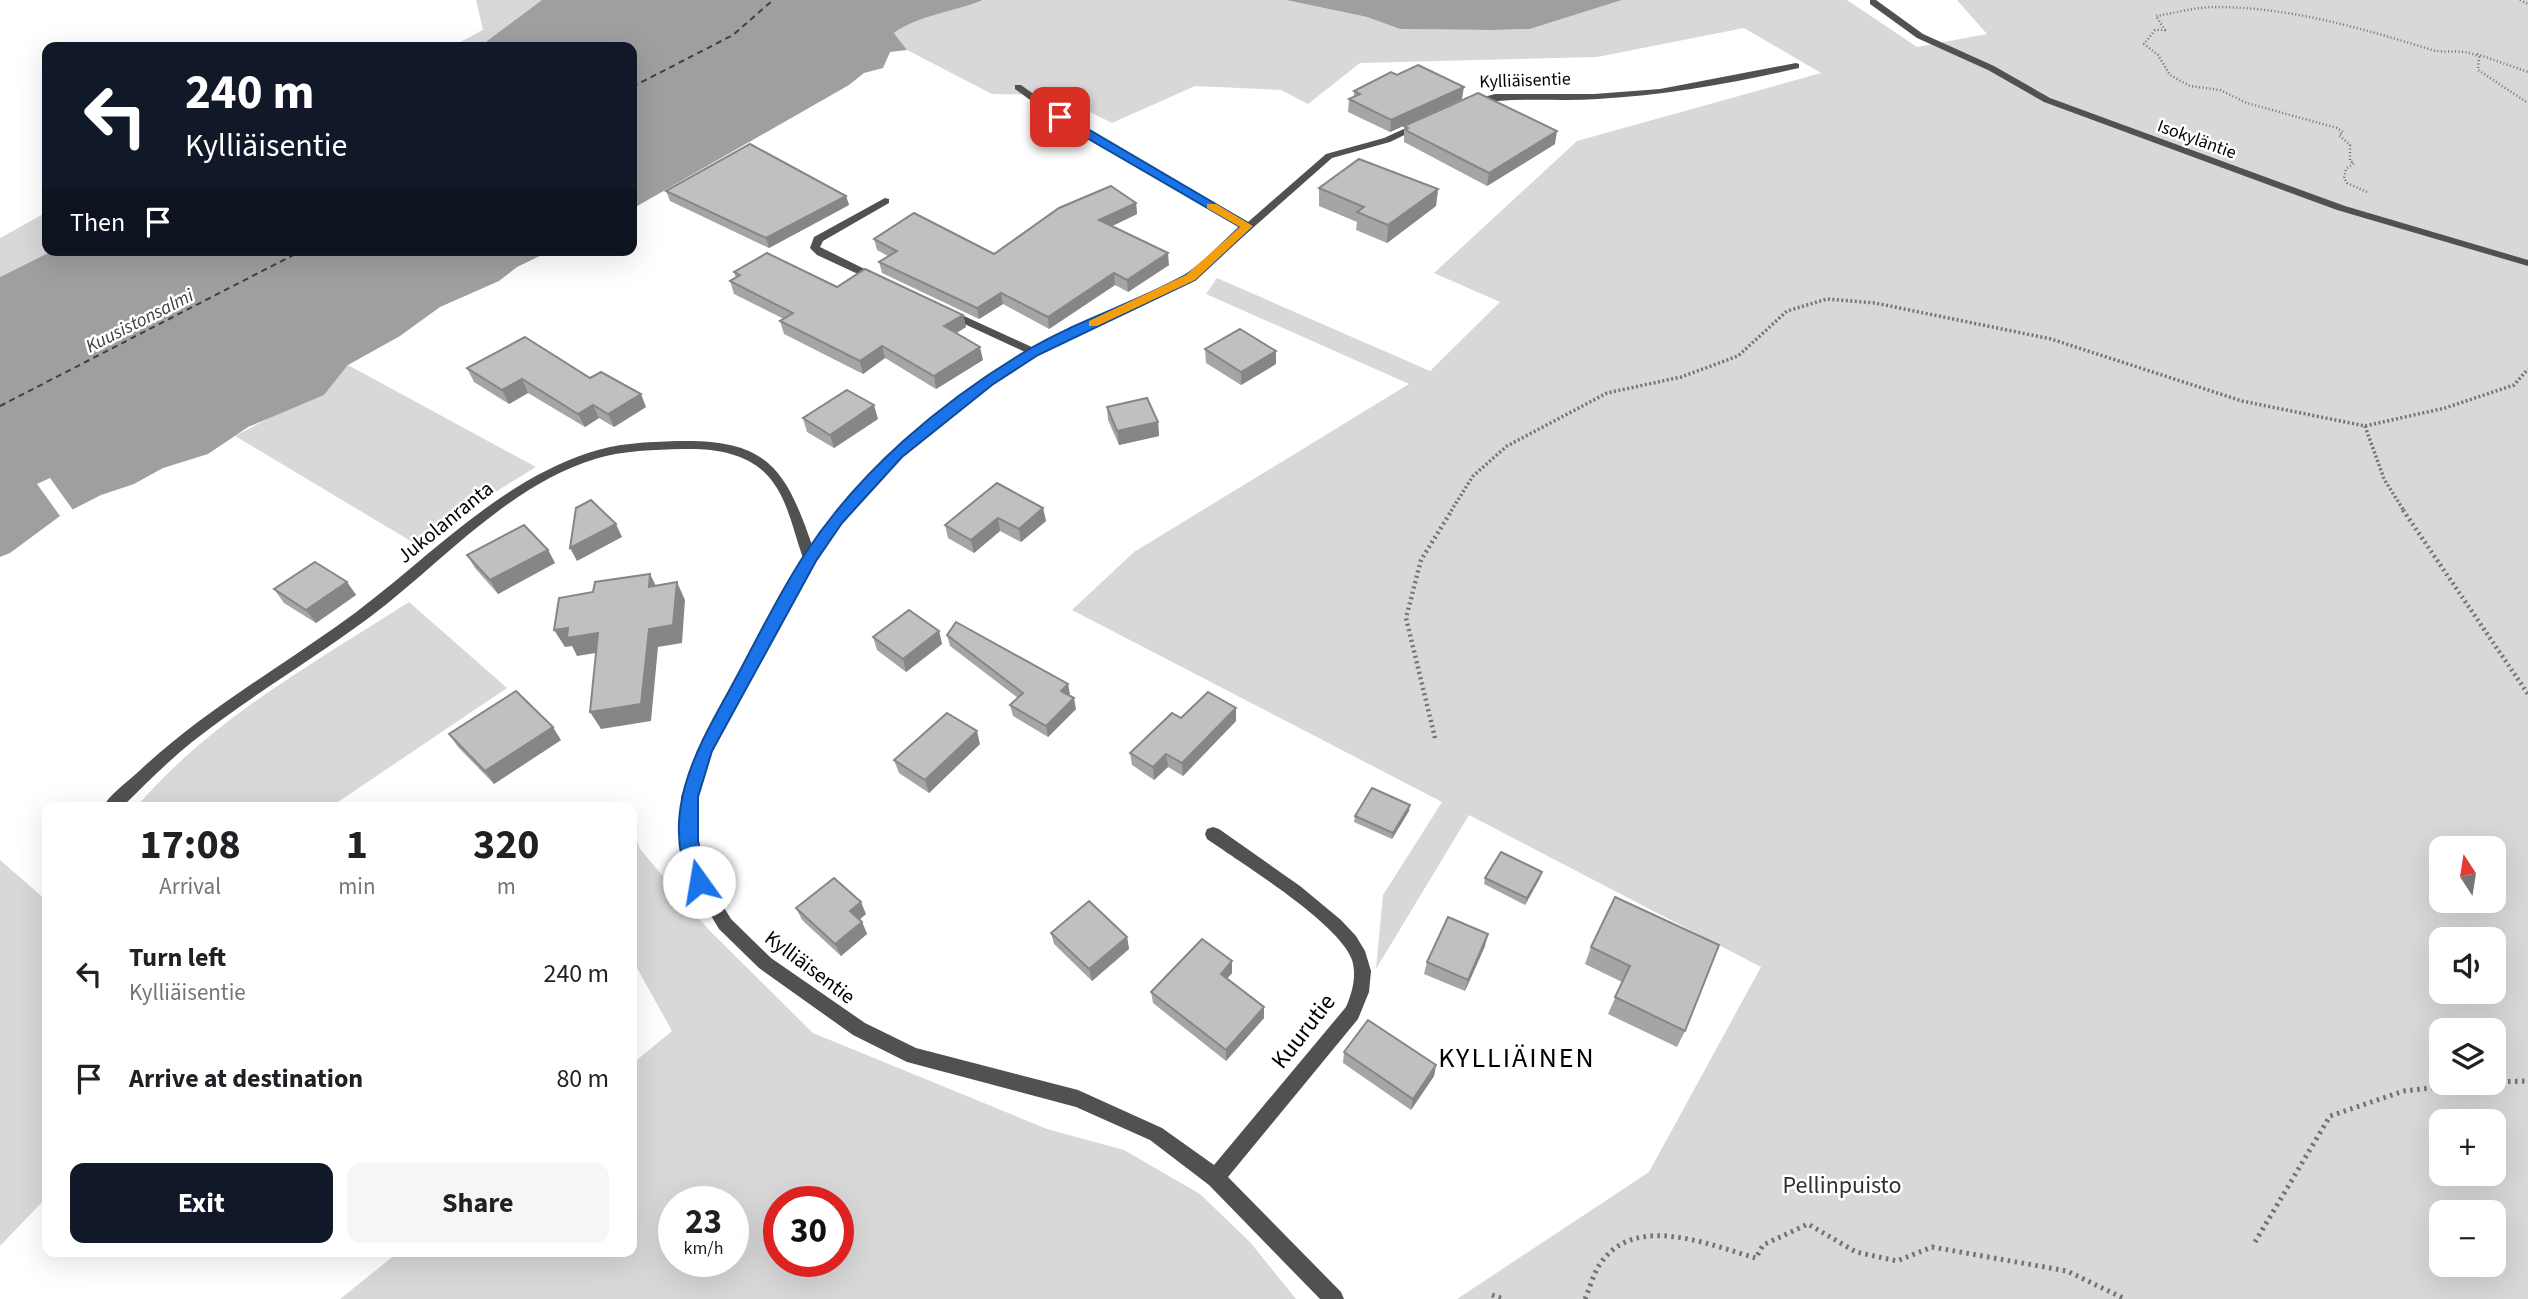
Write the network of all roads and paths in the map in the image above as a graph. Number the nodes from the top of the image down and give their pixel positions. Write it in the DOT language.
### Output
graph roads {
  1 [pos="2520,0"];
  2 [pos="1873,2"];
  3 [pos="2528,4"];
  4 [pos="2473,53"];
  5 [pos="1796,66"];
  6 [pos="2528,72"];
  7 [pos="1018,87"];
  8 [pos="2528,103"];
  9 [pos="1457,107"];
  10 [pos="1426,122"];
  11 [pos="885,201"];
  12 [pos="2385,220"];
  13 [pos="1247,226"];
  14 [pos="2528,263"];
  15 [pos="883,282"];
  16 [pos="933,306"];
  17 [pos="1034,352"];
  18 [pos="2528,369"];
  19 [pos="2365,426"];
  20 [pos="810,558"];
  21 [pos="2528,694"];
  22 [pos="1435,738"];
  23 [pos="117,802"];
  24 [pos="1213,834"];
  25 [pos="2528,1081"];
  26 [pos="2506,1082"];
  27 [pos="2429,1088"];
  28 [pos="1216,1178"];
  29 [pos="2255,1241"];
  30 [pos="1492,1295"];
  31 [pos="1334,1299"];
  32 [pos="1504,1299"];
  33 [pos="1585,1299"];
  34 [pos="2125,1299"];
  1 -- 3 [label="path"];
  2 -- 12 [label="street, Isokyläntie"];
  4 -- 6 [label="path"];
  4 -- 8 [label="path"];
  4 -- 12 [label="path"];
  5 -- 9 [label="street, Kylliäisentie"];
  7 -- 13 [label="street"];
  10 -- 13 [label="street, Kylliäisentie"];
  11 -- 15 [label="street"];
  12 -- 14 [label="street, Isokyläntie"];
  13 -- 17 [label="street, Kylliäisentie"];
  16 -- 17 [label="street"];
  17 -- 20 [label="street, Kylliäisentie"];
  18 -- 19 [label="path"];
  19 -- 21 [label="path"];
  19 -- 22 [label="path"];
  20 -- 23 [label="street, Jukolanranta"];
  20 -- 28 [label="street, Kylliäisentie"];
  24 -- 28 [label="street, Kuurutie"];
  25 -- 26 [label="path"];
  27 -- 29 [label="path"];
  28 -- 31 [label="street, Kylliäisentie"];
  30 -- 32 [label="path"];
  33 -- 34 [label="path"];
}
